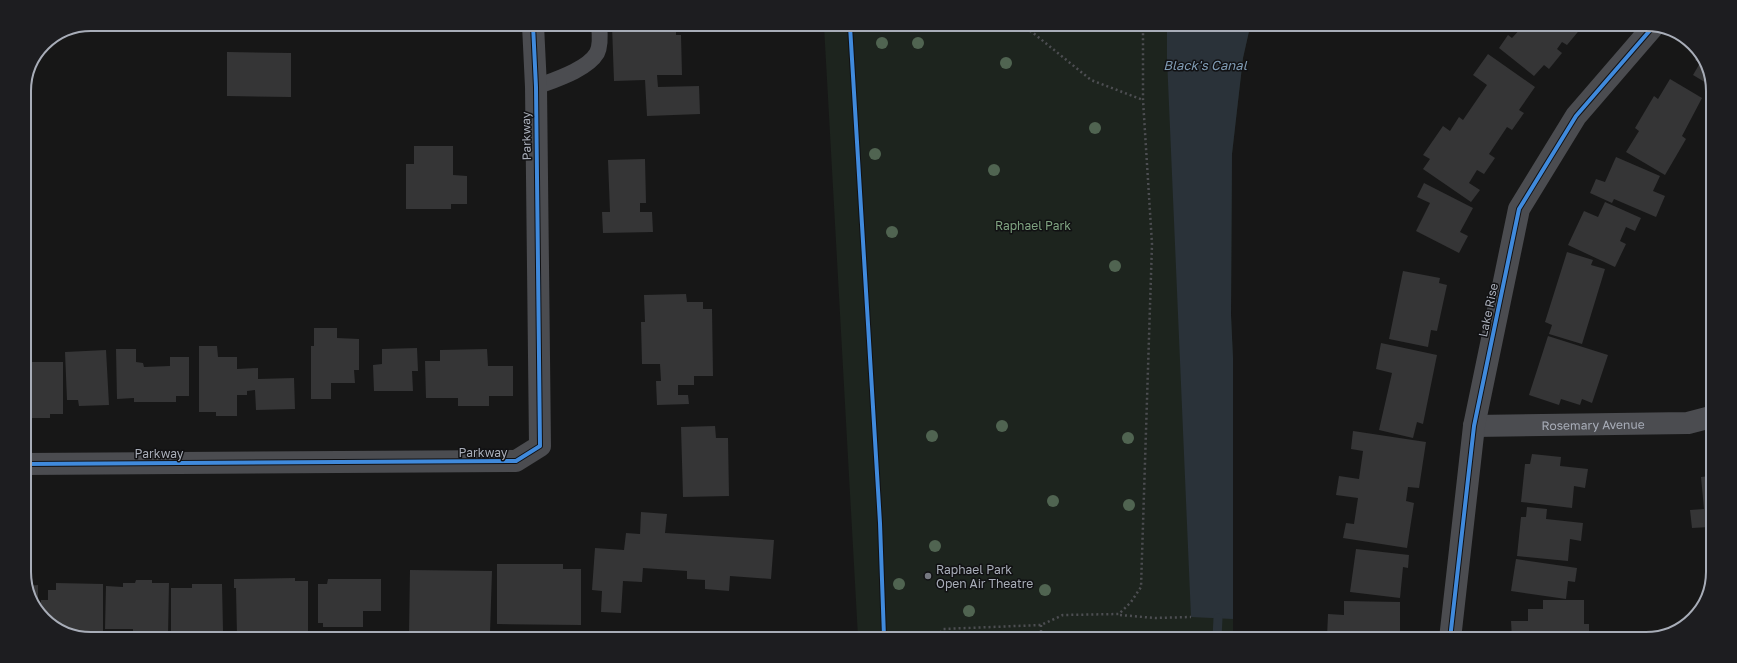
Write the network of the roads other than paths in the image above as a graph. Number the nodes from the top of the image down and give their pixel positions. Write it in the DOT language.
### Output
graph roads {
  1 [pos="534,31"];
  2 [pos="599,31"];
  3 [pos="1649,31"];
  4 [pos="536,87"];
  5 [pos="1706,417"];
  6 [pos="1474,426"];
  7 [pos="31,464"];
  8 [pos="1451,632"];
  1 -- 4 [label="street, Parkway"];
  2 -- 4 [label="lane"];
  3 -- 6 [label="street, Lake Rise"];
  4 -- 7 [label="street, Parkway"];
  5 -- 6 [label="street, Rosemary Avenue"];
  6 -- 8 [label="street, Lake Rise"];
}
